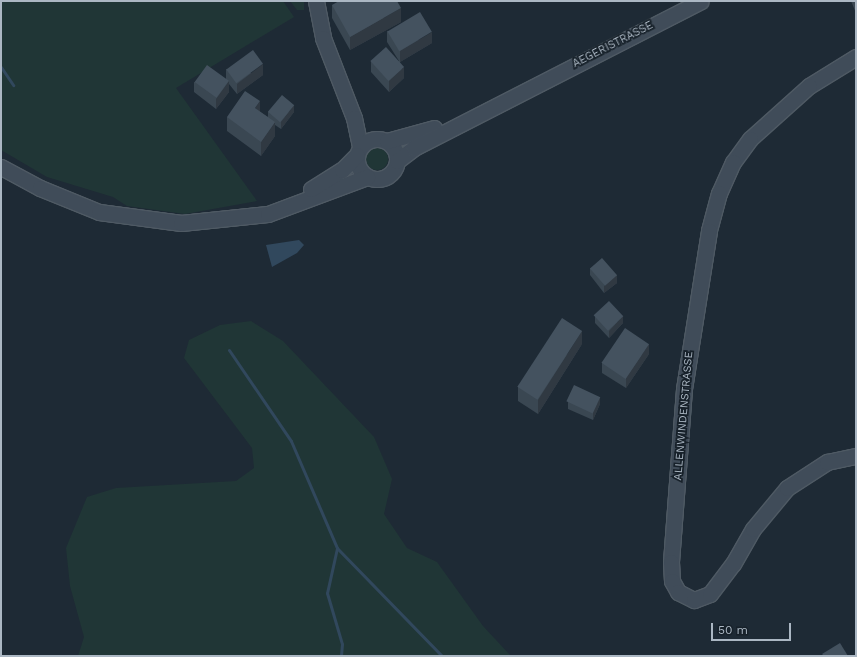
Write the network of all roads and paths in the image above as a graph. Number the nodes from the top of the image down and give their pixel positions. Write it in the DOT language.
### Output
graph roads {
  1 [pos="316,1"];
  2 [pos="700,1"];
  3 [pos="856,57"];
  4 [pos="525,90"];
  5 [pos="343,91"];
  6 [pos="383,140"];
  7 [pos="358,151"];
  8 [pos="397,161"];
  9 [pos="1,167"];
  10 [pos="368,177"];
  11 [pos="181,223"];
  12 [pos="856,456"];
  1 -- 5 [label="main road"];
  2 -- 4 [label="main road, AEGERISTRASSE"];
  3 -- 12 [label="main road, ALLENWINDENSTRASSE"];
  4 -- 6 [label="main road, AEGERISTRASSE"];
  4 -- 8 [label="main road, AEGERISTRASSE"];
  5 -- 6 [label="main road"];
  5 -- 7 [label="main road"];
  6 -- 7 [label="main road, AEGERISTRASSE"];
  6 -- 8 [label="main road"];
  7 -- 10 [label="main road"];
  7 -- 11 [label="main road, AEGERISTRASSE"];
  8 -- 10 [label="main road, AEGERISTRASSE"];
  9 -- 11 [label="main road, AEGERISTRASSE"];
  10 -- 11 [label="main road, AEGERISTRASSE"];
}
